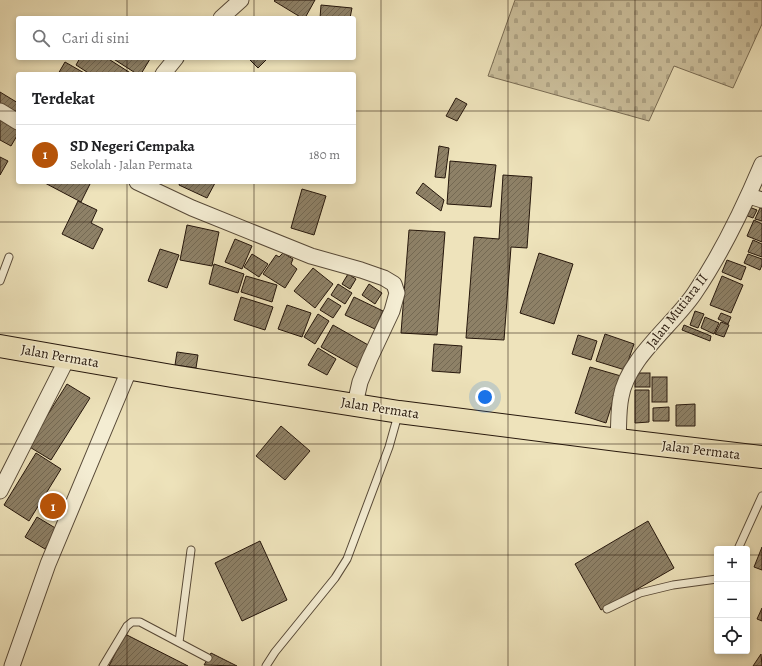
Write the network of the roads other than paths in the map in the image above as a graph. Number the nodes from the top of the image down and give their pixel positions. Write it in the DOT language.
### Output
graph roads {
  1 [pos="241,0"];
  2 [pos="223,16"];
  3 [pos="174,60"];
  4 [pos="165,72"];
  5 [pos="0,111"];
  6 [pos="16,121"];
  7 [pos="762,164"];
  8 [pos="140,184"];
  9 [pos="755,198"];
  10 [pos="9,257"];
  11 [pos="0,281"];
  12 [pos="0,346"];
  13 [pos="68,357"];
  14 [pos="130,368"];
  15 [pos="355,404"];
  16 [pos="399,412"];
  17 [pos="618,440"];
  18 [pos="762,457"];
  19 [pos="0,491"];
  20 [pos="762,496"];
  21 [pos="739,546"];
  22 [pos="191,550"];
  23 [pos="714,579"];
  24 [pos="607,609"];
  25 [pos="179,642"];
  26 [pos="208,658"];
  27 [pos="12,666"];
  28 [pos="103,666"];
  29 [pos="266,666"];
  1 -- 2 [label="street"];
  3 -- 4 [label="street"];
  5 -- 6 [label="street"];
  7 -- 9 [label="street, Jalan Mutiara II"];
  8 -- 15 [label="street"];
  9 -- 17 [label="street, Jalan Mutiara II"];
  10 -- 11 [label="lane"];
  12 -- 13 [label="main road, Jalan Permata"];
  13 -- 14 [label="main road, Jalan Permata"];
  13 -- 19 [label="street"];
  14 -- 15 [label="main road, Jalan Permata"];
  14 -- 27 [label="street"];
  15 -- 16 [label="main road, Jalan Permata"];
  16 -- 17 [label="main road, Jalan Permata"];
  16 -- 29 [label="lane"];
  17 -- 18 [label="main road, Jalan Permata"];
  20 -- 21 [label="lane"];
  22 -- 25 [label="lane"];
  23 -- 24 [label="lane"];
  25 -- 26 [label="lane"];
  25 -- 28 [label="lane"];
}
